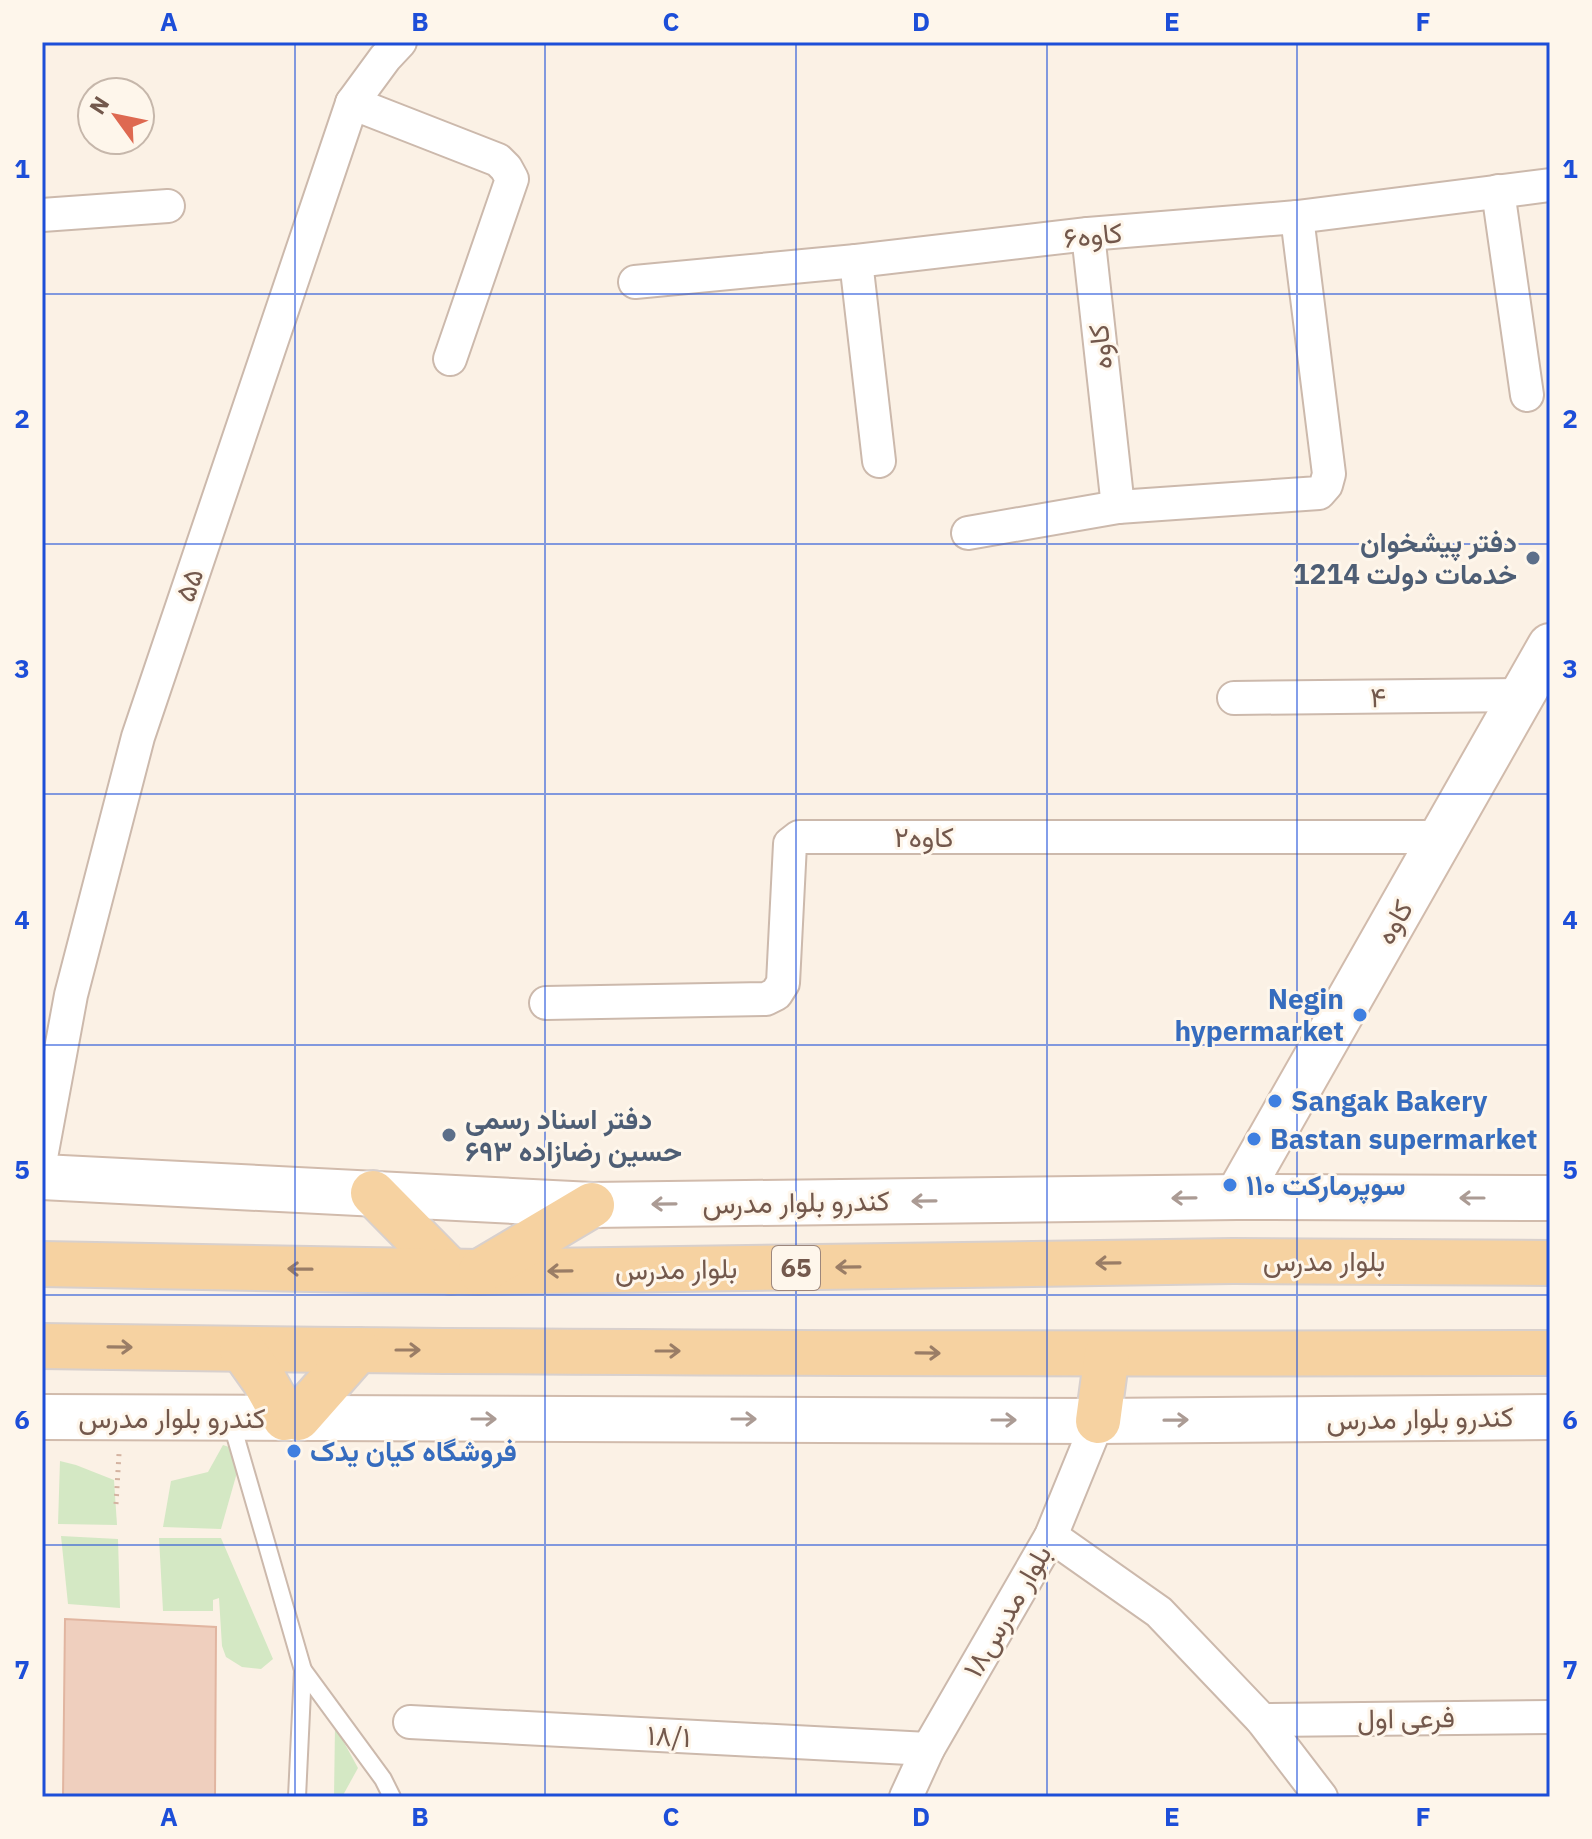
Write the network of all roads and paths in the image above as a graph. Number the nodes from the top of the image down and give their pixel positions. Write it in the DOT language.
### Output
graph roads {
  1 [pos="400,42"];
  2 [pos="352,103"];
  3 [pos="1550,185"];
  4 [pos="1498,191"];
  5 [pos="168,206"];
  6 [pos="42,215"];
  7 [pos="1297,217"];
  8 [pos="1088,234"];
  9 [pos="856,261"];
  10 [pos="635,282"];
  11 [pos="450,359"];
  12 [pos="1527,395"];
  13 [pos="879,461"];
  14 [pos="1118,507"];
  15 [pos="968,533"];
  16 [pos="1549,651"];
  17 [pos="1522,695"];
  18 [pos="1234,698"];
  19 [pos="1443,837"];
  20 [pos="546,1003"];
  21 [pos="42,1152"];
  22 [pos="42,1177"];
  23 [pos="373,1193"];
  24 [pos="1237,1197"];
  25 [pos="1550,1198"];
  26 [pos="592,1205"];
  27 [pos="1550,1263"];
  28 [pos="42,1264"];
  29 [pos="465,1272"];
  30 [pos="42,1346"];
  31 [pos="242,1349"];
  32 [pos="358,1350"];
  33 [pos="1550,1353"];
  34 [pos="1107,1354"];
  35 [pos="42,1417"];
  36 [pos="1550,1417"];
  37 [pos="122,1418"];
  38 [pos="230,1418"];
  39 [pos="291,1418"];
  40 [pos="1098,1421"];
  41 [pos="116,1504"];
  42 [pos="1051,1536"];
  43 [pos="303,1670"];
  44 [pos="1550,1717"];
  45 [pos="1262,1720"];
  46 [pos="410,1722"];
  47 [pos="928,1749"];
  48 [pos="297,1797"];
  49 [pos="392,1797"];
  50 [pos="906,1797"];
  51 [pos="1321,1797"];
  1 -- 2 [label="street, ۵۵"];
  2 -- 11 [label="street"];
  2 -- 21 [label="street, ۵۵"];
  3 -- 4 [label="street, کاوه۶"];
  4 -- 7 [label="street, کاوه۶"];
  4 -- 12 [label="street"];
  5 -- 6 [label="street"];
  7 -- 8 [label="street, کاوه۶"];
  7 -- 14 [label="street"];
  8 -- 9 [label="street, کاوه۶"];
  8 -- 14 [label="street, کاوه"];
  9 -- 10 [label="street, کاوه۶"];
  9 -- 13 [label="street"];
  14 -- 15 [label="street"];
  16 -- 17 [label="main road, کاوه"];
  17 -- 18 [label="street, ۴"];
  17 -- 19 [label="main road, کاوه"];
  19 -- 20 [label="street, کاوه۲"];
  19 -- 24 [label="main road, کاوه"];
  22 -- 23 [label="main road, کندرو بلوار مدرس"];
  23 -- 26 [label="main road, کندرو بلوار مدرس"];
  23 -- 29 [label="main road"];
  25 -- 24 [label="main road, کندرو بلوار مدرس, one-way"];
  24 -- 26 [label="main road, کندرو بلوار مدرس, one-way"];
  26 -- 29 [label="main road"];
  27 -- 29 [label="main road, بلوار مدرس / 65, one-way"];
  29 -- 28 [label="main road, بلوار مدرس / 65, one-way"];
  30 -- 31 [label="main road, one-way"];
  31 -- 32 [label="main road"];
  31 -- 39 [label="main road"];
  32 -- 34 [label="main road, one-way"];
  32 -- 39 [label="main road"];
  33 -- 34 [label="main road"];
  34 -- 40 [label="main road"];
  35 -- 37 [label="main road, کندرو بلوار مدرس"];
  40 -- 36 [label="main road, کندرو بلوار مدرس, one-way"];
  37 -- 38 [label="main road, کندرو بلوار مدرس"];
  37 -- 41 [label="path"];
  38 -- 39 [label="main road, کندرو بلوار مدرس"];
  38 -- 43 [label="lane"];
  39 -- 40 [label="main road, کندرو بلوار مدرس, one-way"];
  40 -- 42 [label="street, بلوار مدرس۱۸"];
  42 -- 45 [label="street"];
  42 -- 47 [label="street, بلوار مدرس۱۸"];
  43 -- 48 [label="lane"];
  43 -- 49 [label="lane"];
  44 -- 45 [label="street, فرعی اول"];
  45 -- 51 [label="street"];
  46 -- 47 [label="street, ۱۸/۱"];
  47 -- 50 [label="street, بلوار مدرس۱۸"];
}
